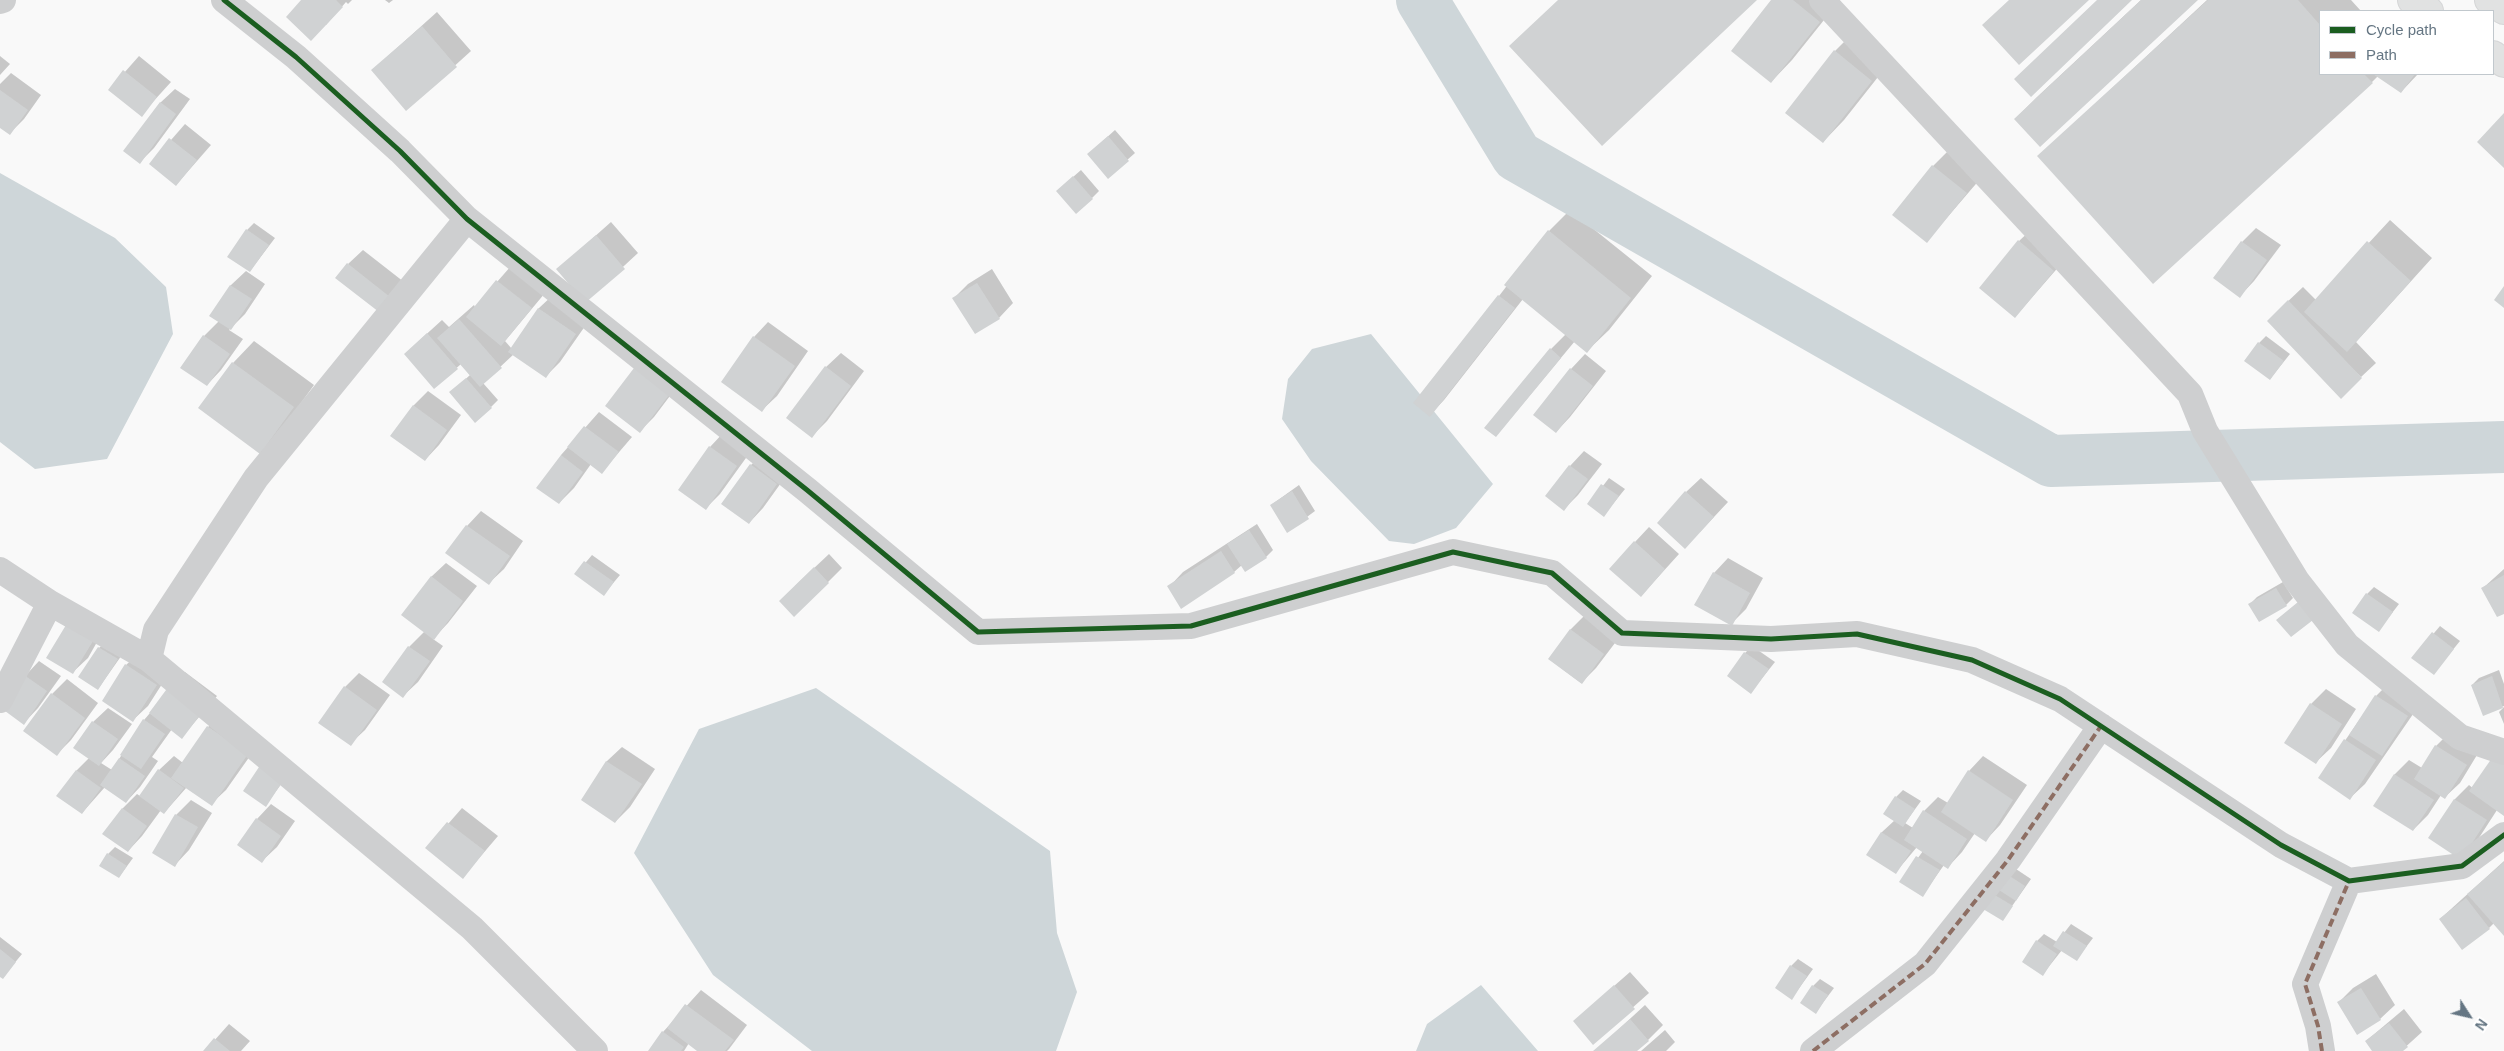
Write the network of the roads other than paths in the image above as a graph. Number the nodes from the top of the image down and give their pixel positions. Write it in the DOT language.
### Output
graph roads {
  1 [pos="224,0"];
  2 [pos="1822,0"];
  3 [pos="2412,0"];
  4 [pos="2489,0"];
  5 [pos="2427,10"];
  6 [pos="2504,10"];
  7 [pos="467,219"];
  8 [pos="0,570"];
  9 [pos="50,603"];
  10 [pos="149,659"];
  11 [pos="0,700"];
  12 [pos="2101,726"];
  13 [pos="2504,752"];
  14 [pos="2504,835"];
  15 [pos="2349,881"];
  16 [pos="595,1051"];
  17 [pos="1814,1051"];
  18 [pos="2322,1051"];
  1 -- 7 [label="street"];
  2 -- 13 [label="street"];
  3 -- 5 [label="main road"];
  4 -- 6 [label="main road"];
  7 -- 10 [label="street"];
  7 -- 12 [label="street"];
  8 -- 9 [label="street"];
  9 -- 10 [label="street"];
  9 -- 11 [label="street"];
  10 -- 16 [label="street"];
  12 -- 15 [label="street"];
  12 -- 17 [label="street"];
  14 -- 15 [label="street"];
  15 -- 18 [label="street"];
}
